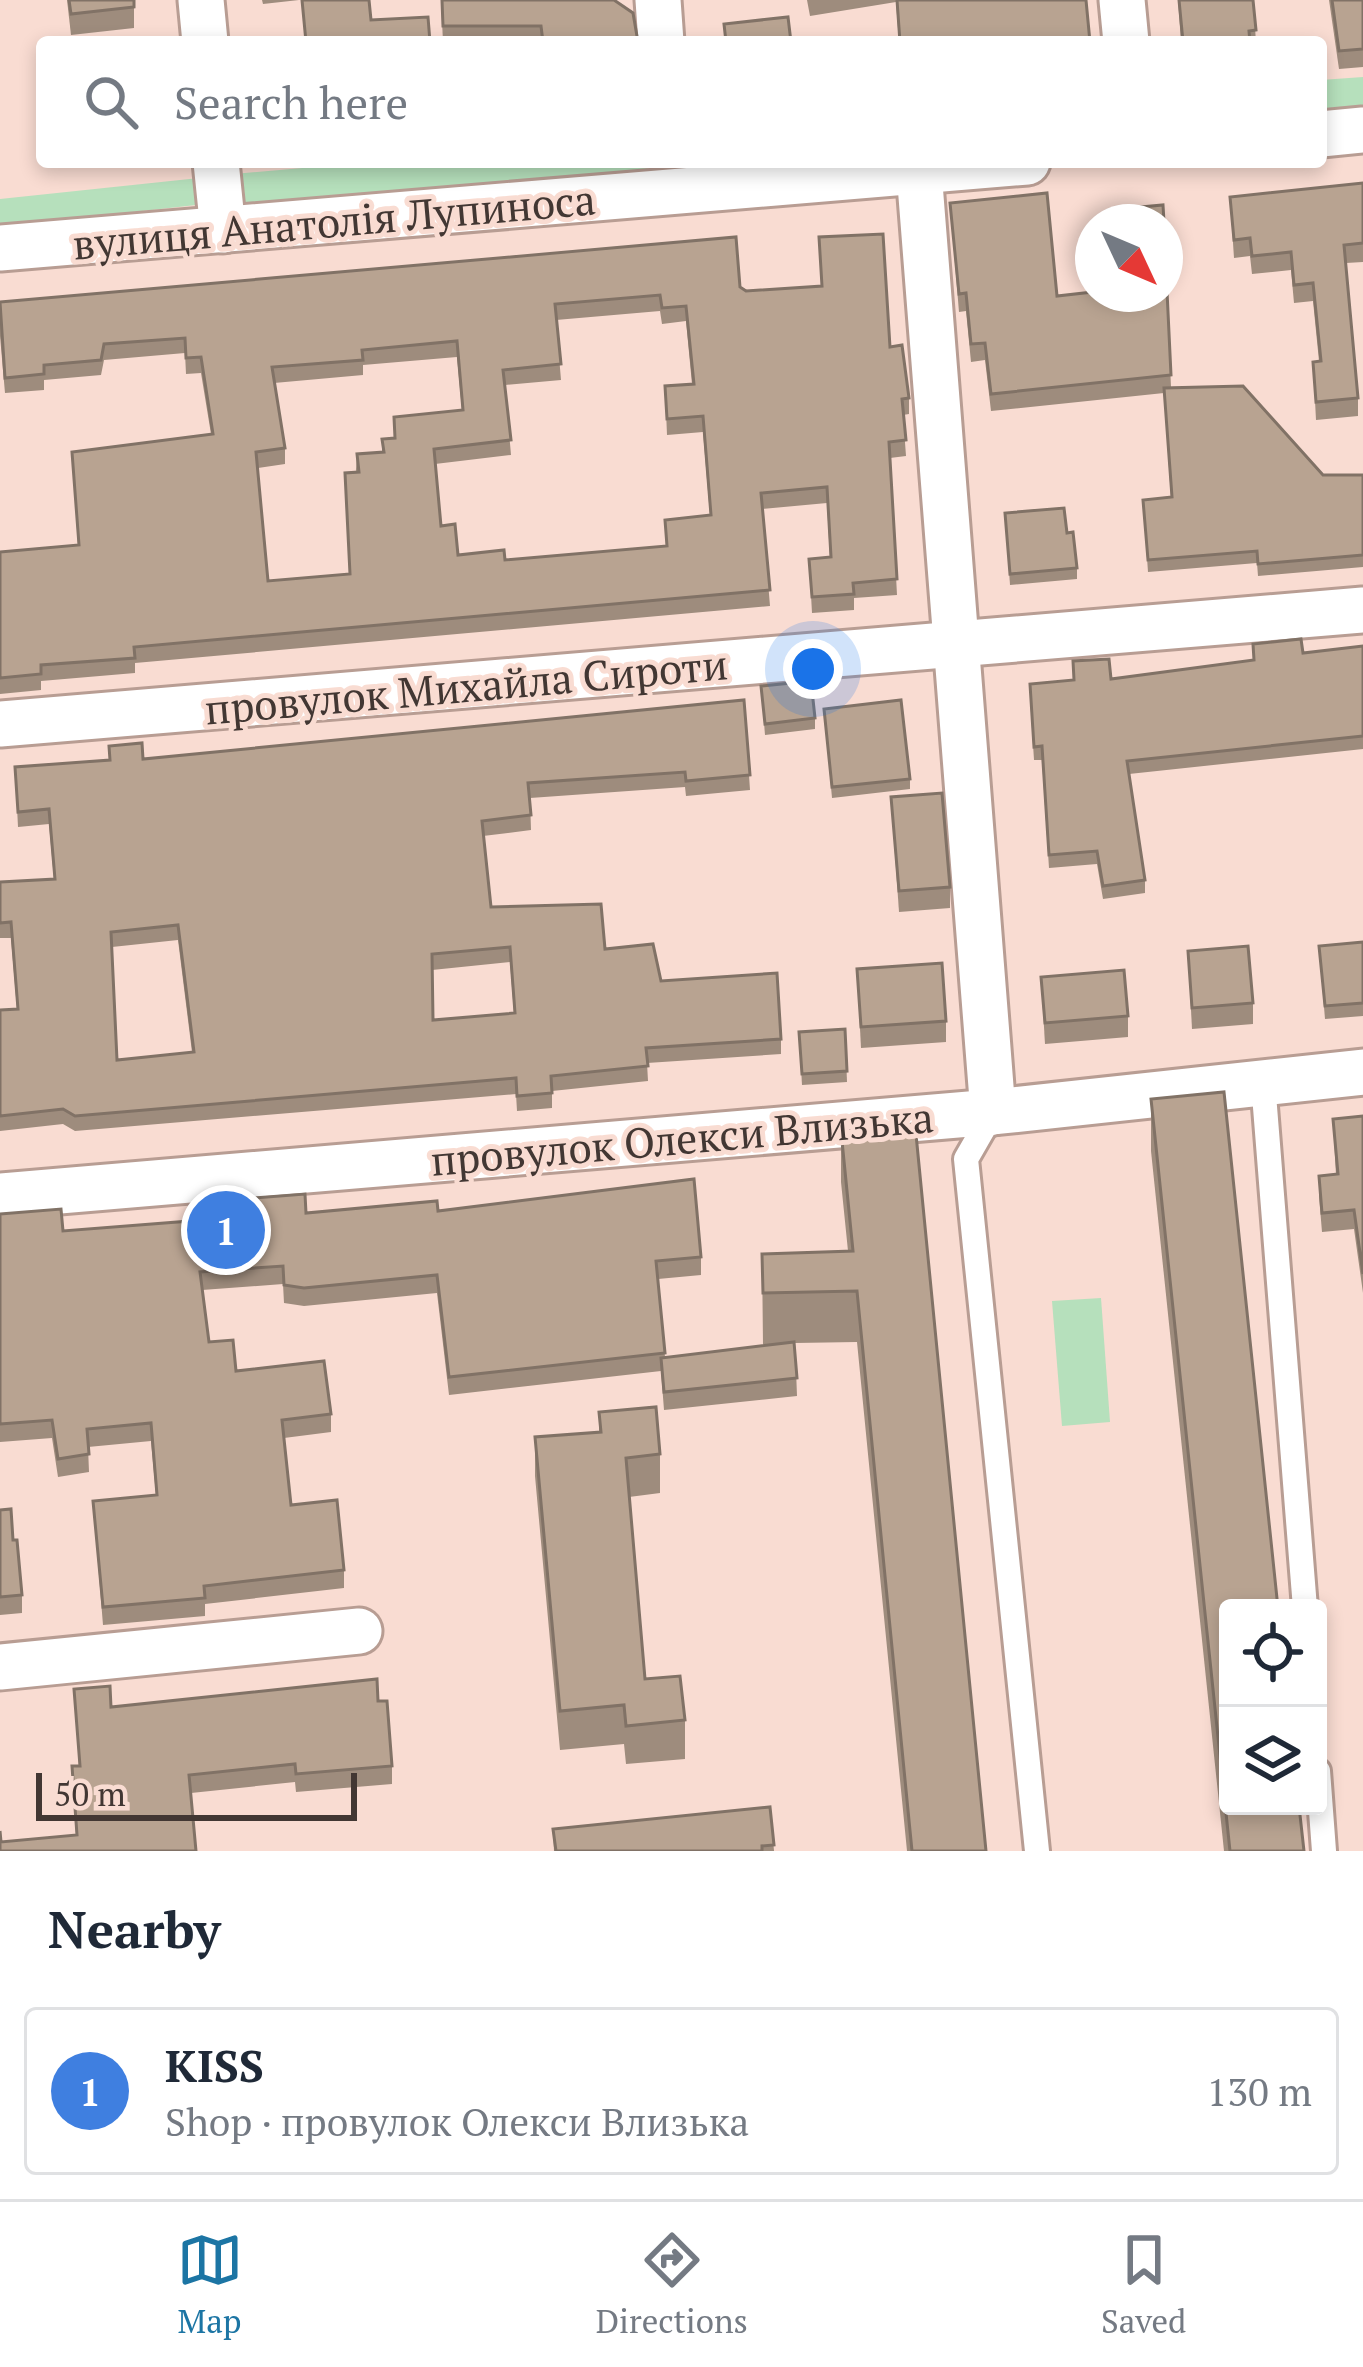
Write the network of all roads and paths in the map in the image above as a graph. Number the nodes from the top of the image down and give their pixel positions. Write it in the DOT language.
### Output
graph roads {
  1 [pos="201,0"];
  2 [pos="658,0"];
  3 [pos="1122,0"];
  4 [pos="204,36"];
  5 [pos="661,36"];
  6 [pos="1125,36"];
  7 [pos="1363,130"];
  8 [pos="1327,133"];
  9 [pos="218,168"];
  10 [pos="955,168"];
  11 [pos="919,171"];
  12 [pos="672,178"];
  13 [pos="223,230"];
  14 [pos="0,248"];
  15 [pos="1363,610"];
  16 [pos="954,646"];
  17 [pos="0,724"];
  18 [pos="1363,1072"];
  19 [pos="1263,1082"];
  20 [pos="993,1112"];
  21 [pos="0,1196"];
  22 [pos="1304,1599"];
  23 [pos="359,1631"];
  24 [pos="0,1667"];
  25 [pos="1321,1815"];
  26 [pos="1037,1851"];
  27 [pos="1324,1851"];
  1 -- 4 [label="street"];
  2 -- 5 [label="street"];
  3 -- 6 [label="street"];
  7 -- 8 [label="street"];
  9 -- 13 [label="street"];
  10 -- 11 [label="street, вулиця Анатолія Лупиноса"];
  11 -- 12 [label="street, вулиця Анатолія Лупиноса"];
  11 -- 16 [label="street"];
  12 -- 13 [label="street, вулиця Анатолія Лупиноса"];
  13 -- 14 [label="street, вулиця Анатолія Лупиноса"];
  15 -- 16 [label="street, провулок Михайла Сироти"];
  16 -- 17 [label="street, провулок Михайла Сироти"];
  16 -- 20 [label="street"];
  18 -- 19 [label="street, провулок Олекси Влизька"];
  19 -- 20 [label="street, провулок Олекси Влизька"];
  19 -- 22 [label="lane"];
  20 -- 21 [label="street, провулок Олекси Влизька"];
  20 -- 26 [label="lane"];
  23 -- 24 [label="street"];
  25 -- 27 [label="lane"];
}
